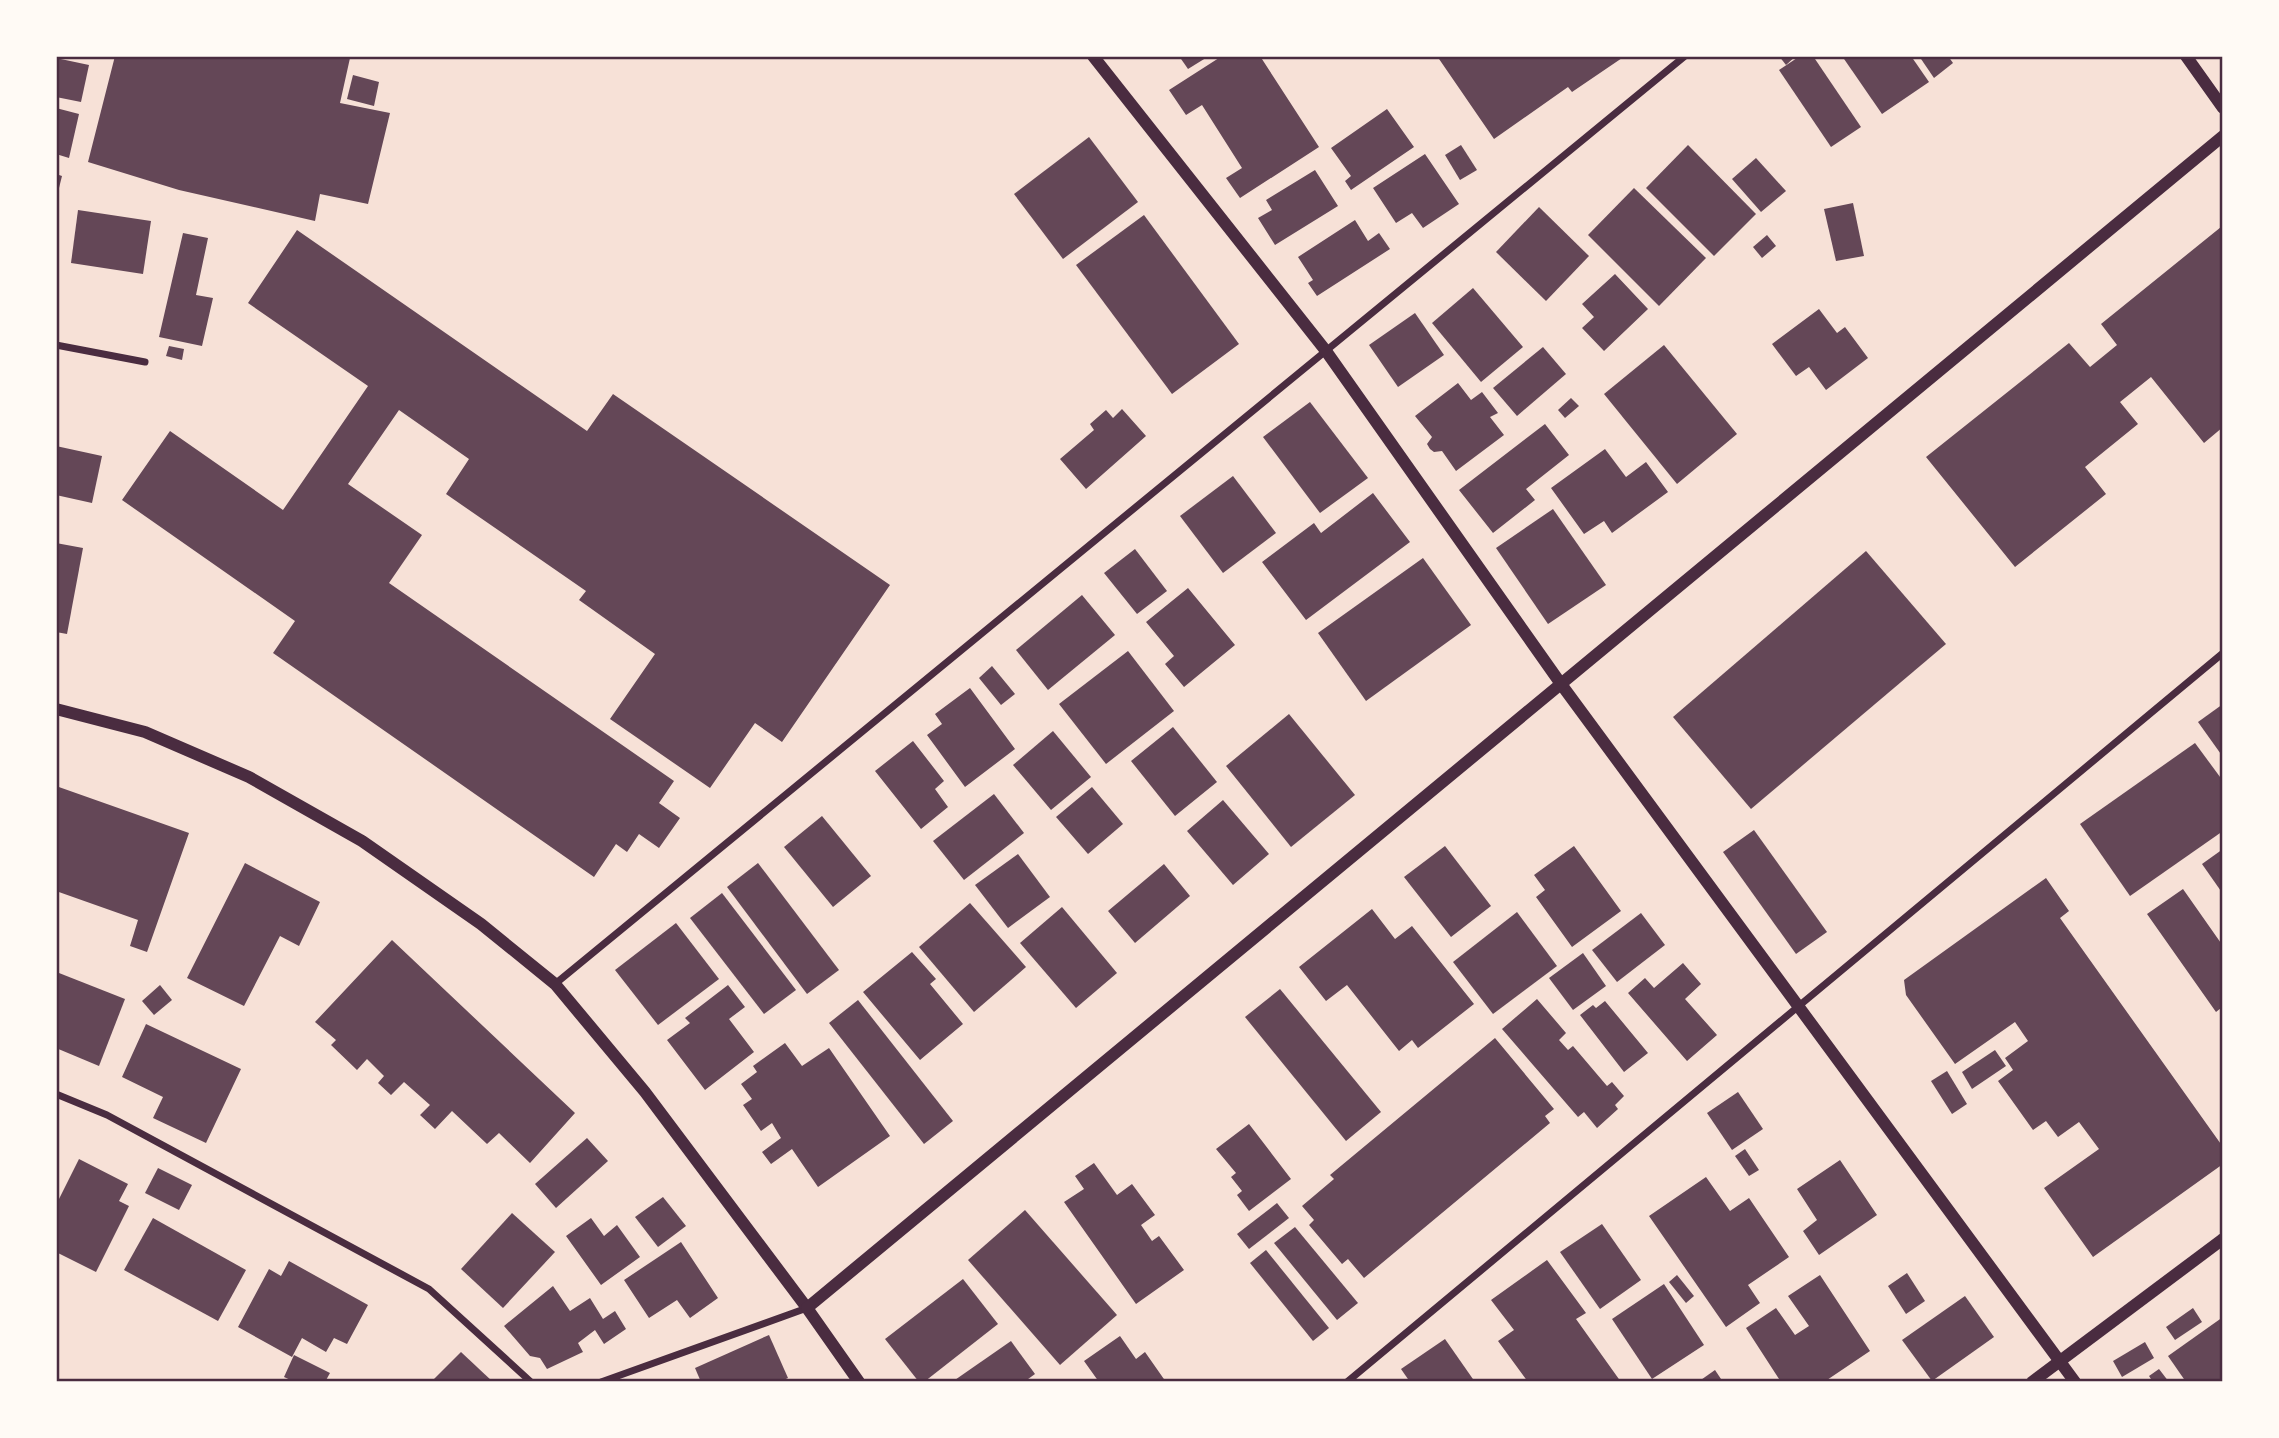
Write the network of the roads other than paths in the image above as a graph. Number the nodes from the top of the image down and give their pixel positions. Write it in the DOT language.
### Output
graph roads {
  1 [pos="1093,56"];
  2 [pos="1685,56"];
  3 [pos="2186,56"];
  4 [pos="2223,108"];
  5 [pos="2223,136"];
  6 [pos="56,345"];
  7 [pos="1325,351"];
  8 [pos="145,362"];
  9 [pos="2223,653"];
  10 [pos="1561,684"];
  11 [pos="56,709"];
  12 [pos="555,984"];
  13 [pos="1799,1006"];
  14 [pos="56,1094"];
  15 [pos="2223,1239"];
  16 [pos="807,1308"];
  17 [pos="2060,1362"];
  18 [pos="531,1382"];
  19 [pos="601,1382"];
  20 [pos="859,1382"];
  21 [pos="1347,1382"];
  22 [pos="2032,1382"];
  23 [pos="2075,1382"];
  1 -- 7 [label="street"];
  2 -- 7 [label="street"];
  3 -- 4 [label="street"];
  5 -- 10 [label="street"];
  6 -- 8 [label="street"];
  7 -- 10 [label="street"];
  7 -- 12 [label="street"];
  9 -- 13 [label="street"];
  10 -- 13 [label="street"];
  10 -- 16 [label="street"];
  11 -- 12 [label="street"];
  12 -- 16 [label="street"];
  13 -- 17 [label="street"];
  13 -- 21 [label="street"];
  14 -- 18 [label="street"];
  15 -- 17 [label="street"];
  16 -- 19 [label="street"];
  16 -- 20 [label="street"];
  17 -- 22 [label="street"];
  17 -- 23 [label="street"];
}
